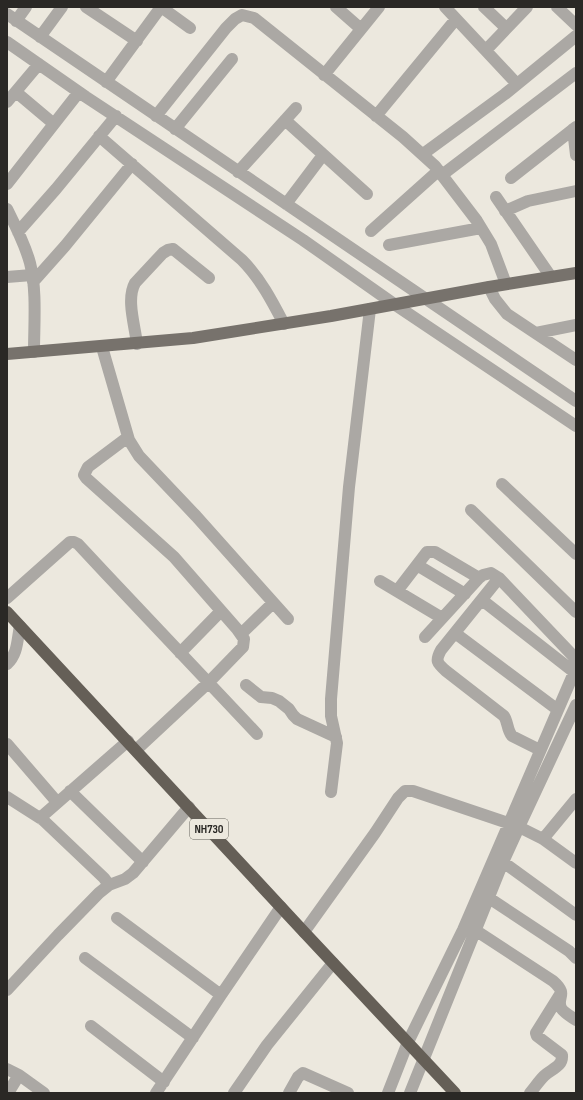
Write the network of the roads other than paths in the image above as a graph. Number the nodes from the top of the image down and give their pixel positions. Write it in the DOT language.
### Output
graph roads {
  1 [pos="26,7"];
  2 [pos="62,7"];
  3 [pos="86,7"];
  4 [pos="161,7"];
  5 [pos="336,7"];
  6 [pos="379,7"];
  7 [pos="445,7"];
  8 [pos="484,7"];
  9 [pos="526,7"];
  10 [pos="557,7"];
  11 [pos="11,18"];
  12 [pos="456,19"];
  13 [pos="576,25"];
  14 [pos="190,28"];
  15 [pos="506,28"];
  16 [pos="361,29"];
  17 [pos="576,36"];
  18 [pos="40,37"];
  19 [pos="137,41"];
  20 [pos="7,42"];
  21 [pos="486,50"];
  22 [pos="232,59"];
  23 [pos="39,64"];
  24 [pos="576,73"];
  25 [pos="324,75"];
  26 [pos="106,82"];
  27 [pos="517,84"];
  28 [pos="16,92"];
  29 [pos="79,92"];
  30 [pos="7,102"];
  31 [pos="296,108"];
  32 [pos="116,116"];
  33 [pos="156,116"];
  34 [pos="376,116"];
  35 [pos="285,120"];
  36 [pos="54,124"];
  37 [pos="575,128"];
  38 [pos="175,129"];
  39 [pos="99,136"];
  40 [pos="423,154"];
  41 [pos="324,155"];
  42 [pos="576,155"];
  43 [pos="132,164"];
  44 [pos="238,172"];
  45 [pos="440,173"];
  46 [pos="511,178"];
  47 [pos="7,184"];
  48 [pos="576,191"];
  49 [pos="367,194"];
  50 [pos="496,197"];
  51 [pos="286,204"];
  52 [pos="506,211"];
  53 [pos="8,215"];
  54 [pos="481,228"];
  55 [pos="371,231"];
  56 [pos="18,232"];
  57 [pos="389,245"];
  58 [pos="576,273"];
  59 [pos="7,276"];
  60 [pos="209,278"];
  61 [pos="551,278"];
  62 [pos="33,279"];
  63 [pos="506,284"];
  64 [pos="489,287"];
  65 [pos="421,298"];
  66 [pos="397,303"];
  67 [pos="370,308"];
  68 [pos="284,324"];
  69 [pos="576,325"];
  70 [pos="536,333"];
  71 [pos="137,344"];
  72 [pos="102,347"];
  73 [pos="34,352"];
  74 [pos="7,354"];
  75 [pos="576,360"];
  76 [pos="576,401"];
  77 [pos="576,426"];
  78 [pos="128,437"];
  79 [pos="502,484"];
  80 [pos="471,510"];
  81 [pos="576,554"];
  82 [pos="417,565"];
  83 [pos="479,578"];
  84 [pos="499,578"];
  85 [pos="380,581"];
  86 [pos="397,591"];
  87 [pos="464,594"];
  88 [pos="7,598"];
  89 [pos="482,600"];
  90 [pos="273,603"];
  91 [pos="221,611"];
  92 [pos="7,612"];
  93 [pos="576,612"];
  94 [pos="442,618"];
  95 [pos="288,619"];
  96 [pos="20,626"];
  97 [pos="455,633"];
  98 [pos="241,634"];
  99 [pos="425,637"];
  100 [pos="180,653"];
  101 [pos="576,659"];
  102 [pos="7,664"];
  103 [pos="575,670"];
  104 [pos="208,683"];
  105 [pos="246,685"];
  106 [pos="576,705"];
  107 [pos="558,710"];
  108 [pos="256,734"];
  109 [pos="336,737"];
  110 [pos="7,744"];
  111 [pos="132,745"];
  112 [pos="540,750"];
  113 [pos="70,791"];
  114 [pos="331,792"];
  115 [pos="7,797"];
  116 [pos="576,799"];
  117 [pos="57,802"];
  118 [pos="189,808"];
  119 [pos="40,818"];
  120 [pos="514,825"];
  121 [pos="543,839"];
  122 [pos="143,862"];
  123 [pos="503,862"];
  124 [pos="576,863"];
  125 [pos="109,885"];
  126 [pos="489,898"];
  127 [pos="281,907"];
  128 [pos="576,914"];
  129 [pos="117,918"];
  130 [pos="475,930"];
  131 [pos="304,932"];
  132 [pos="84,958"];
  133 [pos="576,958"];
  134 [pos="333,963"];
  135 [pos="8,988"];
  136 [pos="562,992"];
  137 [pos="220,995"];
  138 [pos="576,1020"];
  139 [pos="91,1026"];
  140 [pos="193,1038"];
  141 [pos="410,1044"];
  142 [pos="422,1057"];
  143 [pos="7,1069"];
  144 [pos="19,1075"];
  145 [pos="164,1082"];
  146 [pos="8,1093"];
  147 [pos="44,1093"];
  148 [pos="156,1093"];
  149 [pos="234,1093"];
  150 [pos="289,1093"];
  151 [pos="348,1093"];
  152 [pos="388,1093"];
  153 [pos="410,1093"];
  154 [pos="455,1093"];
  155 [pos="530,1093"];
  1 -- 11 [label="street"];
  2 -- 18 [label="street"];
  3 -- 19 [label="street"];
  4 -- 14 [label="street"];
  4 -- 19 [label="street"];
  5 -- 16 [label="street"];
  6 -- 16 [label="street"];
  7 -- 12 [label="street"];
  8 -- 15 [label="street"];
  9 -- 15 [label="street"];
  10 -- 13 [label="street"];
  11 -- 18 [label="street"];
  12 -- 21 [label="street"];
  12 -- 34 [label="street"];
  15 -- 21 [label="street"];
  16 -- 25 [label="street"];
  17 -- 27 [label="street"];
  18 -- 26 [label="street"];
  19 -- 26 [label="street"];
  20 -- 23 [label="street"];
  21 -- 27 [label="street"];
  22 -- 38 [label="street"];
  23 -- 28 [label="street"];
  23 -- 29 [label="street"];
  24 -- 45 [label="street"];
  25 -- 33 [label="street"];
  25 -- 34 [label="street"];
  26 -- 33 [label="street"];
  27 -- 40 [label="street"];
  28 -- 30 [label="street"];
  28 -- 36 [label="street"];
  29 -- 32 [label="street"];
  29 -- 36 [label="street"];
  31 -- 35 [label="street"];
  32 -- 39 [label="street"];
  32 -- 66 [label="street"];
  33 -- 38 [label="street"];
  34 -- 40 [label="street"];
  35 -- 41 [label="street"];
  35 -- 44 [label="street"];
  36 -- 47 [label="street"];
  37 -- 42 [label="street"];
  37 -- 46 [label="street"];
  38 -- 44 [label="street"];
  39 -- 43 [label="street"];
  39 -- 56 [label="street"];
  40 -- 45 [label="street"];
  41 -- 49 [label="street"];
  41 -- 51 [label="street"];
  43 -- 62 [label="street"];
  43 -- 68 [label="street"];
  44 -- 51 [label="street"];
  45 -- 54 [label="street"];
  45 -- 55 [label="street"];
  48 -- 52 [label="street"];
  50 -- 52 [label="street"];
  51 -- 65 [label="street"];
  52 -- 61 [label="street"];
  53 -- 56 [label="street"];
  54 -- 57 [label="street"];
  54 -- 63 [label="street"];
  56 -- 62 [label="street"];
  58 -- 61 [label="main road"];
  59 -- 62 [label="street"];
  60 -- 71 [label="street"];
  61 -- 63 [label="main road"];
  62 -- 73 [label="street"];
  63 -- 64 [label="main road"];
  64 -- 65 [label="main road"];
  64 -- 70 [label="street"];
  65 -- 66 [label="main road"];
  65 -- 76 [label="street"];
  66 -- 67 [label="main road"];
  66 -- 77 [label="street"];
  67 -- 68 [label="main road"];
  67 -- 109 [label="street"];
  68 -- 71 [label="main road"];
  69 -- 70 [label="street"];
  70 -- 75 [label="street"];
  71 -- 72 [label="main road"];
  72 -- 73 [label="main road"];
  72 -- 78 [label="street"];
  73 -- 74 [label="main road"];
  78 -- 90 [label="street"];
  78 -- 91 [label="street"];
  79 -- 81 [label="street"];
  80 -- 93 [label="street"];
  82 -- 83 [label="street"];
  82 -- 86 [label="street"];
  82 -- 87 [label="street"];
  83 -- 84 [label="street"];
  83 -- 87 [label="street"];
  84 -- 89 [label="street"];
  84 -- 101 [label="street"];
  85 -- 86 [label="street"];
  86 -- 94 [label="street"];
  87 -- 94 [label="street"];
  88 -- 100 [label="street"];
  89 -- 97 [label="street"];
  89 -- 103 [label="street"];
  90 -- 95 [label="street"];
  90 -- 98 [label="street"];
  91 -- 98 [label="street"];
  91 -- 100 [label="street"];
  92 -- 96 [label="highway, NH730"];
  94 -- 99 [label="street"];
  96 -- 102 [label="street"];
  96 -- 111 [label="highway, NH730"];
  97 -- 107 [label="street"];
  97 -- 112 [label="street"];
  98 -- 104 [label="street"];
  100 -- 104 [label="street"];
  103 -- 107 [label="street"];
  104 -- 108 [label="street"];
  104 -- 111 [label="street"];
  105 -- 109 [label="street"];
  106 -- 120 [label="street"];
  107 -- 112 [label="street"];
  109 -- 114 [label="street"];
  110 -- 117 [label="street"];
  111 -- 113 [label="street"];
  111 -- 118 [label="highway, NH730"];
  112 -- 120 [label="street"];
  113 -- 117 [label="street"];
  113 -- 122 [label="street"];
  115 -- 119 [label="street"];
  116 -- 121 [label="street"];
  117 -- 119 [label="street"];
  118 -- 122 [label="street"];
  118 -- 127 [label="highway, NH730"];
  119 -- 125 [label="street"];
  120 -- 121 [label="street"];
  120 -- 123 [label="street"];
  120 -- 131 [label="street"];
  120 -- 141 [label="street"];
  121 -- 124 [label="street"];
  122 -- 125 [label="street"];
  123 -- 126 [label="street"];
  123 -- 128 [label="street"];
  125 -- 135 [label="street"];
  126 -- 130 [label="street"];
  126 -- 133 [label="street"];
  127 -- 131 [label="highway, NH730"];
  127 -- 137 [label="street"];
  129 -- 137 [label="street"];
  130 -- 136 [label="street"];
  130 -- 142 [label="street"];
  131 -- 134 [label="highway, NH730"];
  132 -- 140 [label="street"];
  134 -- 141 [label="highway, NH730"];
  134 -- 149 [label="street"];
  136 -- 138 [label="street"];
  136 -- 155 [label="street"];
  137 -- 140 [label="street"];
  139 -- 145 [label="street"];
  140 -- 145 [label="street"];
  141 -- 142 [label="highway, NH730"];
  141 -- 152 [label="street"];
  142 -- 153 [label="street"];
  142 -- 154 [label="highway, NH730"];
  143 -- 144 [label="street"];
  144 -- 146 [label="street"];
  144 -- 147 [label="street"];
  145 -- 148 [label="street"];
  150 -- 151 [label="street"];
}
